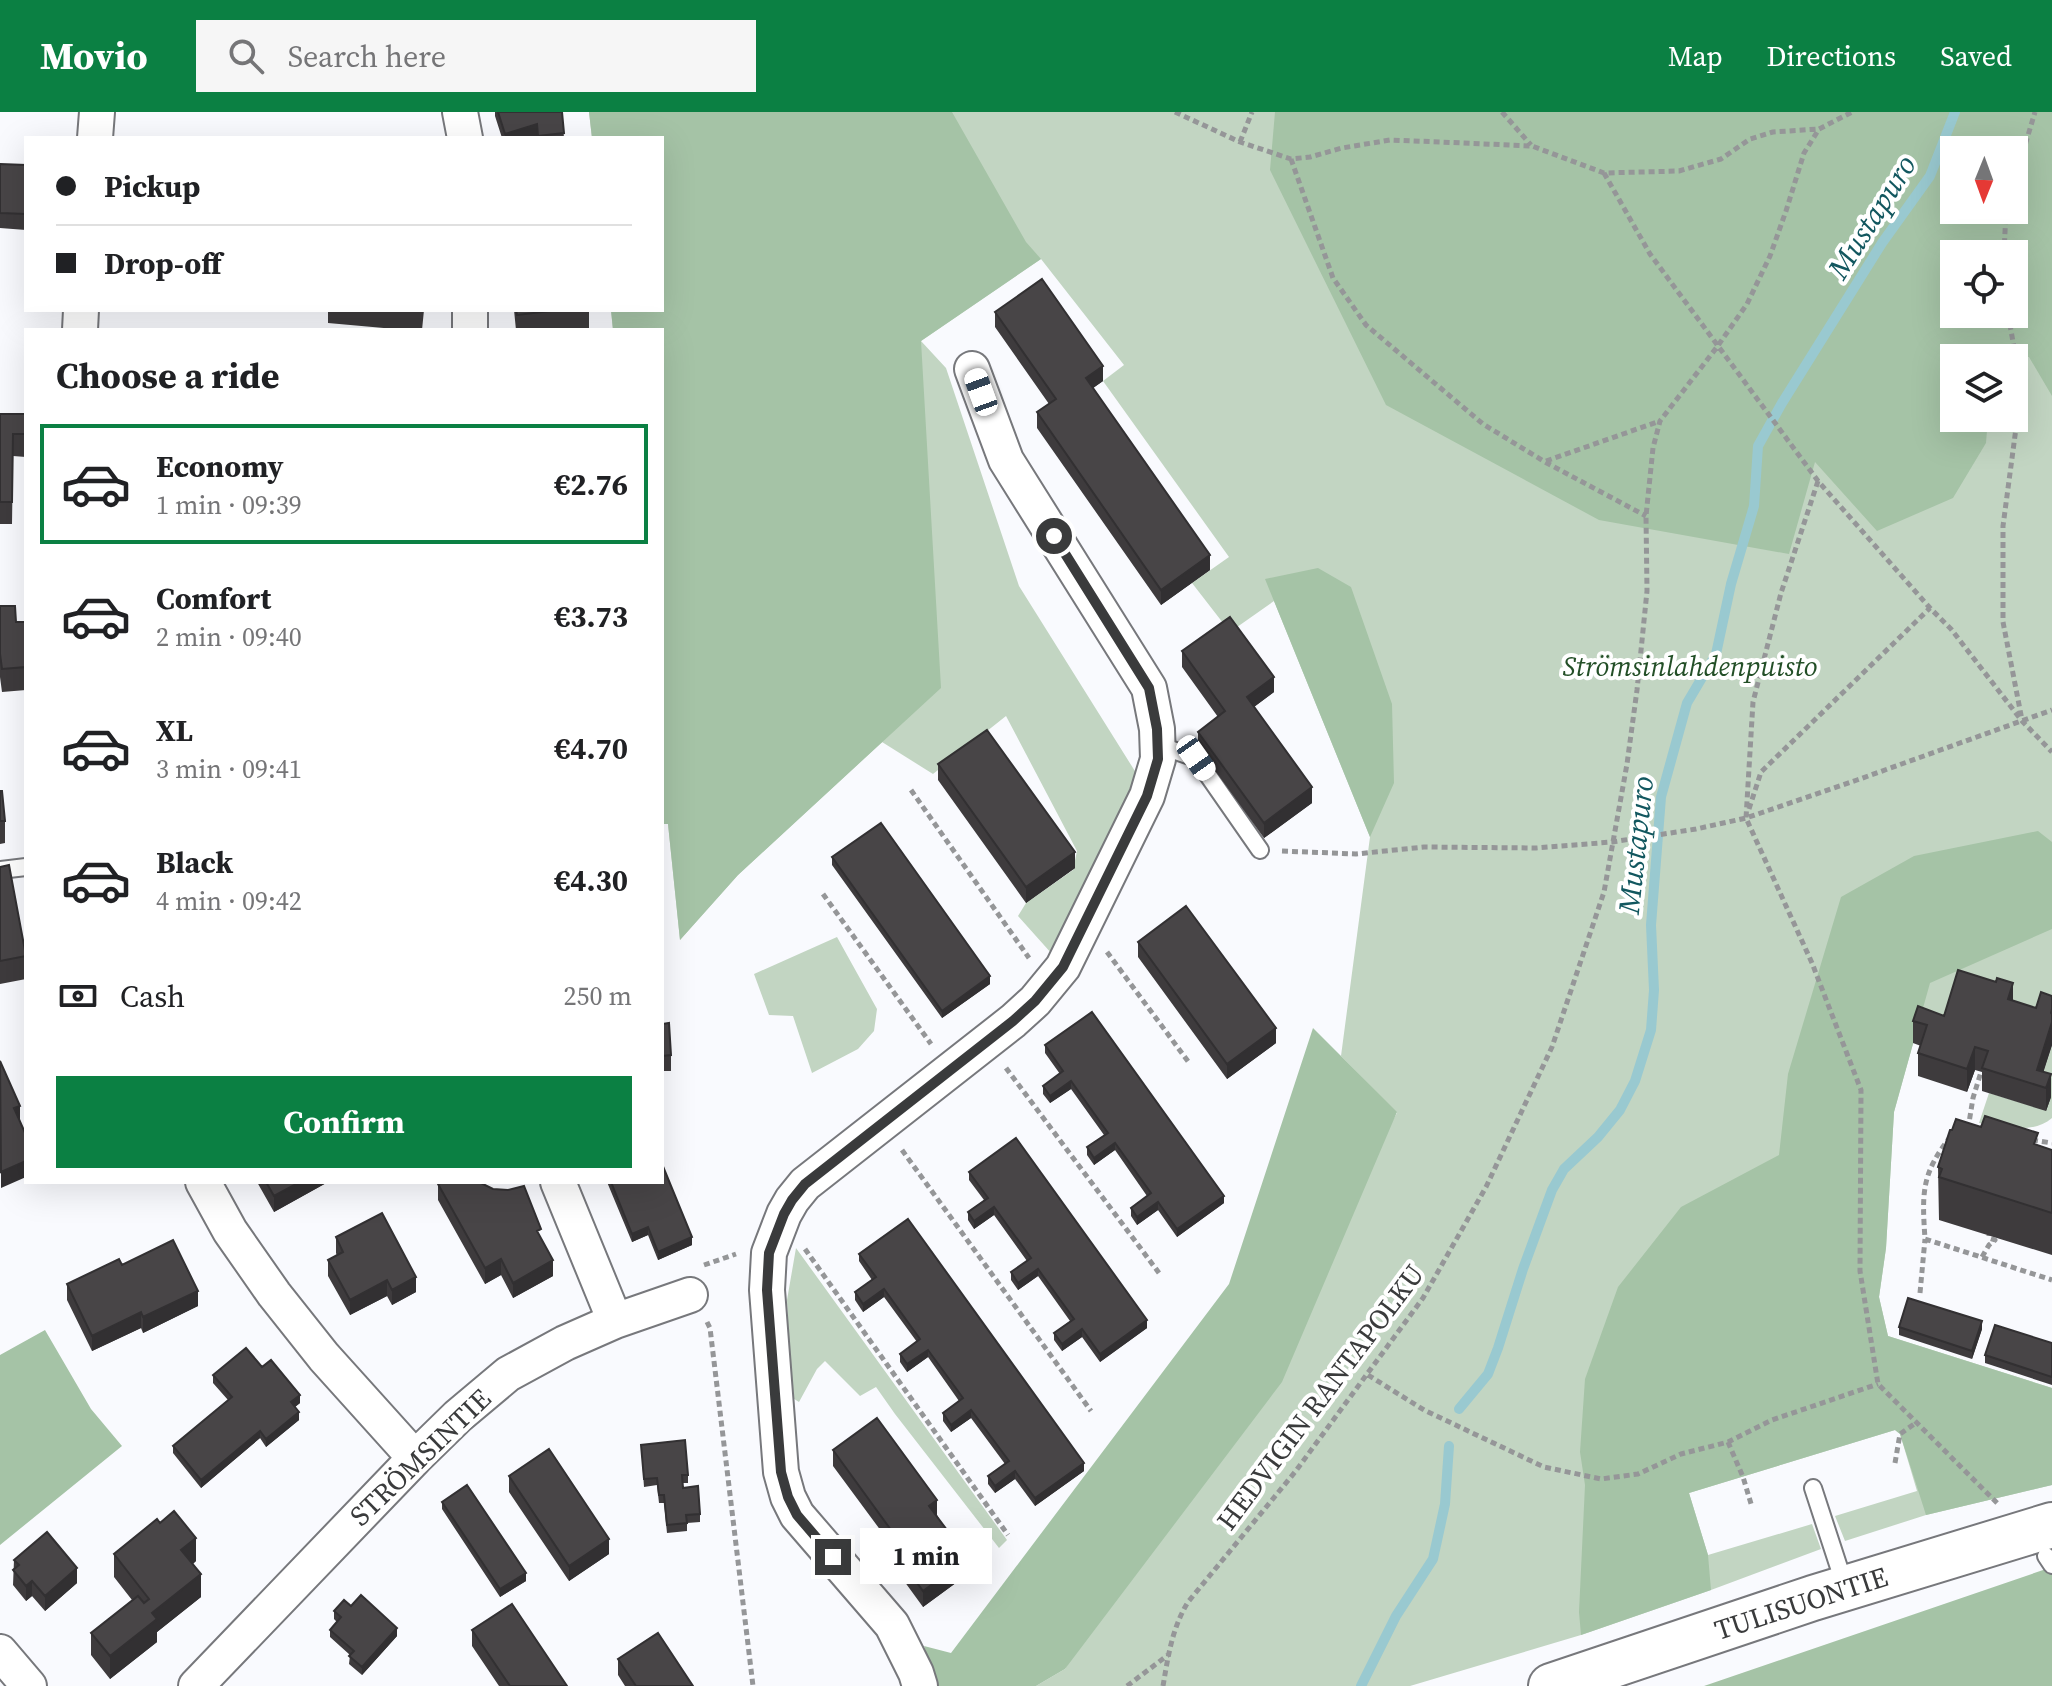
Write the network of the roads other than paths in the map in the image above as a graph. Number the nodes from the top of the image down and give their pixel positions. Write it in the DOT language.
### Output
graph roads {
  1 [pos="97,112"];
  2 [pos="460,112"];
  3 [pos="95,136"];
  4 [pos="465,136"];
  5 [pos="972,369"];
  6 [pos="1158,745"];
  7 [pos="1260,850"];
  8 [pos="24,867"];
  9 [pos="0,870"];
  10 [pos="204,1184"];
  11 [pos="559,1184"];
  12 [pos="690,1295"];
  13 [pos="615,1321"];
  14 [pos="415,1458"];
  15 [pos="1813,1488"];
  16 [pos="2050,1549"];
  17 [pos="1846,1587"];
  18 [pos="0,1652"];
  19 [pos="918,1680"];
  20 [pos="29,1686"];
  21 [pos="196,1686"];
  22 [pos="1551,1686"];
  1 -- 3 [label="street"];
  2 -- 4 [label="street"];
  5 -- 6 [label="street"];
  6 -- 7 [label="lane"];
  6 -- 19 [label="street"];
  8 -- 9 [label="lane"];
  10 -- 14 [label="street"];
  11 -- 13 [label="street"];
  12 -- 13 [label="street, STRÖMSINTIE"];
  13 -- 14 [label="street, STRÖMSINTIE"];
  14 -- 21 [label="street, STRÖMSINTIE"];
  15 -- 17 [label="lane"];
  16 -- 17 [label="main road, TULISUONTIE"];
  17 -- 22 [label="main road, TULISUONTIE"];
  18 -- 20 [label="street"];
}
